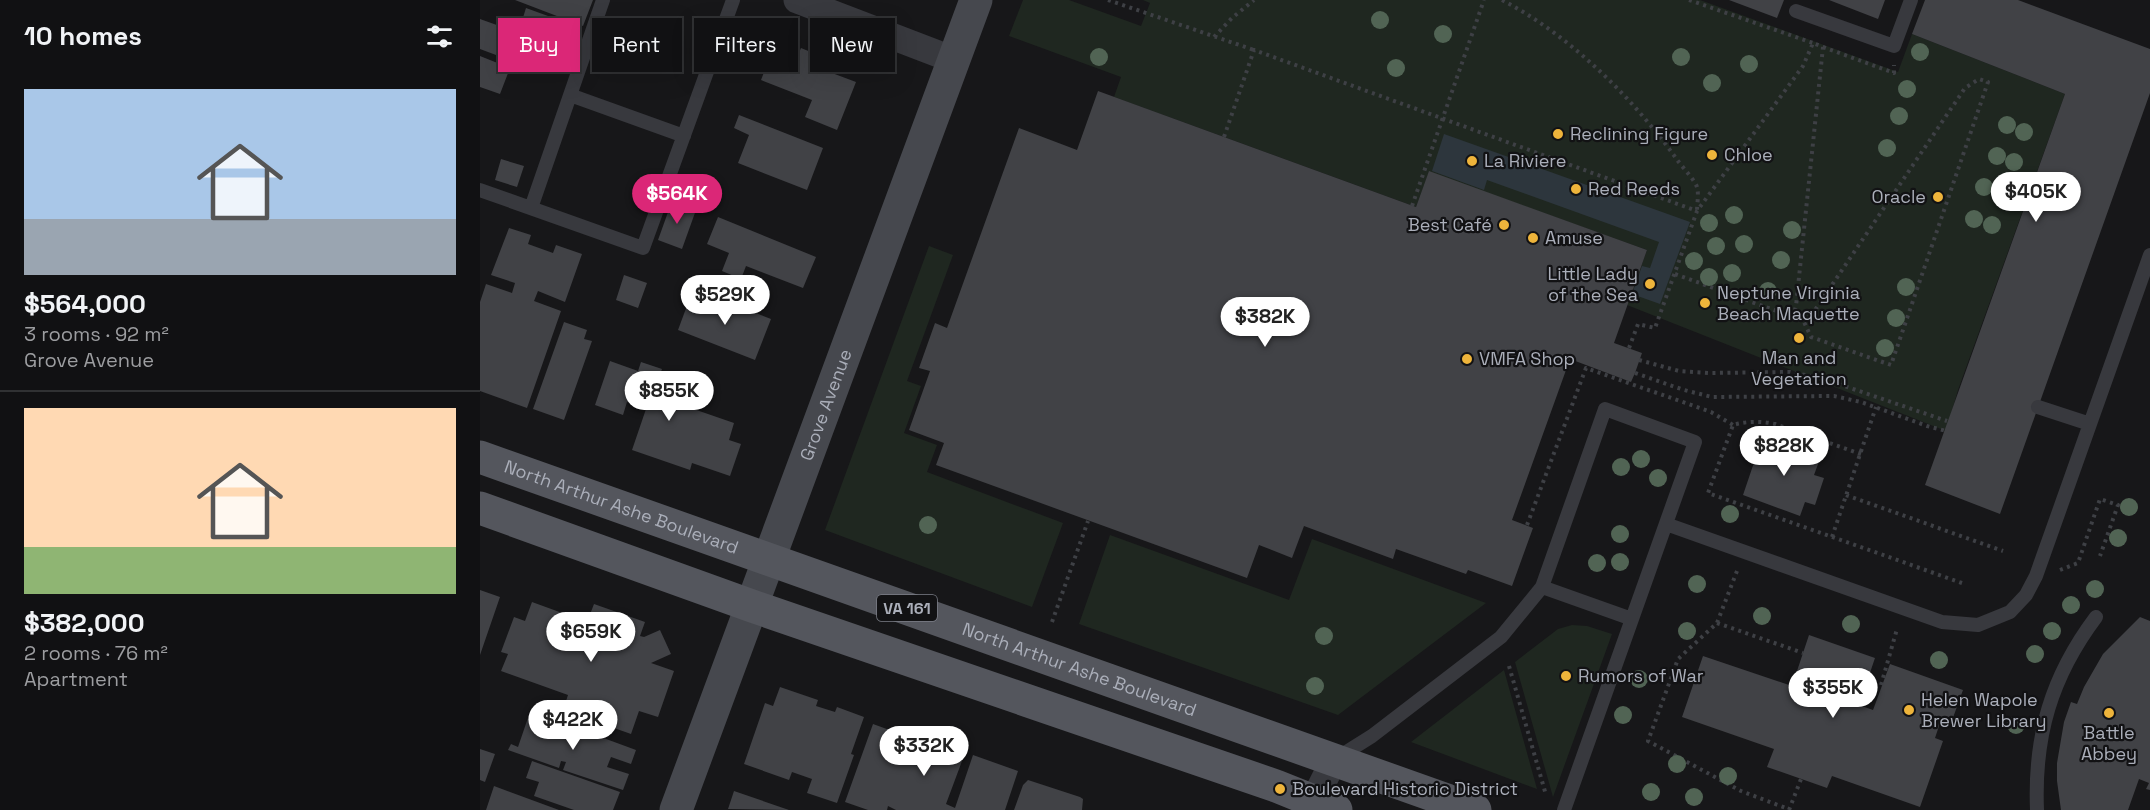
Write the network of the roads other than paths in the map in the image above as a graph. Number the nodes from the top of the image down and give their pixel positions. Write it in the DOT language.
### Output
graph roads {
  1 [pos="603,0"];
  2 [pos="733,0"];
  3 [pos="797,0"];
  4 [pos="976,0"];
  5 [pos="1911,0"];
  6 [pos="1796,11"];
  7 [pos="954,60"];
  8 [pos="570,95"];
  9 [pos="684,136"];
  10 [pos="480,190"];
  11 [pos="531,208"];
  12 [pos="2150,255"];
  13 [pos="2038,407"];
  14 [pos="2090,424"];
  15 [pos="480,457"];
  16 [pos="480,508"];
  17 [pos="1666,524"];
  18 [pos="769,559"];
  19 [pos="1542,587"];
  20 [pos="752,606"];
  21 [pos="2096,617"];
  22 [pos="1632,620"];
  23 [pos="1334,760"];
  24 [pos="1319,807"];
  25 [pos="676,810"];
  26 [pos="1475,810"];
  27 [pos="1564,810"];
  28 [pos="2037,810"];
  1 -- 8 [label="lane"];
  2 -- 9 [label="lane"];
  3 -- 7 [label="street"];
  4 -- 7 [label="main road, Grove Avenue"];
  5 -- 6 [label="lane"];
  7 -- 18 [label="main road, Grove Avenue"];
  8 -- 9 [label="lane"];
  8 -- 11 [label="lane"];
  9 -- 11 [label="lane"];
  10 -- 11 [label="lane"];
  12 -- 14 [label="lane"];
  13 -- 14 [label="lane"];
  14 -- 17 [label="lane"];
  15 -- 18 [label="main road, North Arthur Ashe Boulevard / VA 161"];
  16 -- 20 [label="main road, VA 161"];
  17 -- 19 [label="lane"];
  17 -- 22 [label="lane"];
  18 -- 20 [label="main road, Grove Avenue"];
  18 -- 23 [label="main road, North Arthur Ashe Boulevard / VA 161"];
  19 -- 22 [label="lane"];
  19 -- 23 [label="lane"];
  20 -- 24 [label="main road, VA 161"];
  20 -- 25 [label="main road, Grove Avenue"];
  21 -- 28 [label="lane"];
  22 -- 27 [label="lane"];
  23 -- 24 [label="street"];
  23 -- 26 [label="main road, North Arthur Ashe Boulevard / VA 161"];
}
